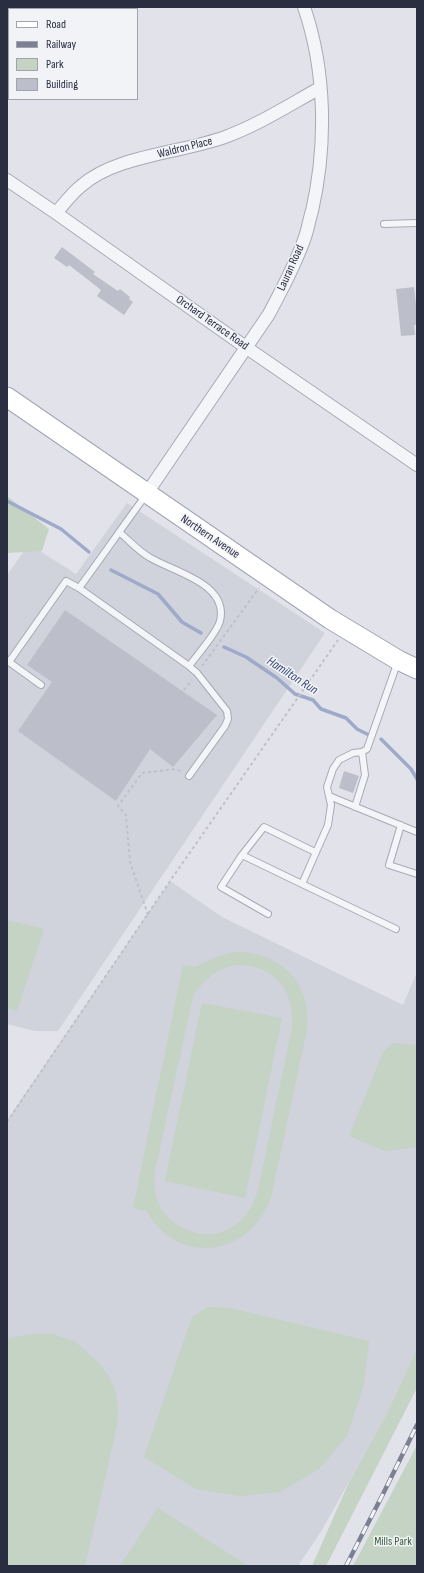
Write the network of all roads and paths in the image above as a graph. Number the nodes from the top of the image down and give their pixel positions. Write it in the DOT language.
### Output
graph roads {
  1 [pos="304,7"];
  2 [pos="320,88"];
  3 [pos="7,180"];
  4 [pos="56,213"];
  5 [pos="417,223"];
  6 [pos="384,224"];
  7 [pos="247,348"];
  8 [pos="11,402"];
  9 [pos="417,465"];
  10 [pos="147,493"];
  11 [pos="119,532"];
  12 [pos="260,586"];
  13 [pos="79,588"];
  14 [pos="338,640"];
  15 [pos="398,660"];
  16 [pos="189,666"];
  17 [pos="417,669"];
  18 [pos="197,673"];
  19 [pos="41,685"];
  20 [pos="184,690"];
  21 [pos="362,752"];
  22 [pos="189,776"];
  23 [pos="329,796"];
  24 [pos="355,807"];
  25 [pos="401,825"];
  26 [pos="417,832"];
  27 [pos="315,852"];
  28 [pos="242,855"];
  29 [pos="417,874"];
  30 [pos="302,884"];
  31 [pos="268,914"];
  32 [pos="148,915"];
  33 [pos="396,930"];
  34 [pos="7,1122"];
  1 -- 2 [label="street, Lauran Road"];
  2 -- 4 [label="street, Waldron Place"];
  2 -- 7 [label="street, Lauran Road"];
  3 -- 4 [label="street, Orchard Terrace Road"];
  4 -- 7 [label="street, Orchard Terrace Road"];
  5 -- 6 [label="lane"];
  7 -- 9 [label="street, Orchard Terrace Road"];
  7 -- 10 [label="street, Lauran Road"];
  8 -- 10 [label="main road, Northern Avenue"];
  10 -- 11 [label="lane"];
  10 -- 15 [label="main road, Northern Avenue"];
  11 -- 13 [label="lane"];
  11 -- 16 [label="lane"];
  12 -- 18 [label="path"];
  13 -- 16 [label="lane"];
  13 -- 19 [label="lane"];
  14 -- 32 [label="path"];
  15 -- 17 [label="main road, Northern Avenue"];
  15 -- 21 [label="lane"];
  16 -- 18 [label="lane"];
  18 -- 20 [label="path"];
  18 -- 22 [label="lane"];
  21 -- 23 [label="lane"];
  21 -- 24 [label="lane"];
  22 -- 32 [label="path"];
  23 -- 24 [label="lane"];
  23 -- 27 [label="lane"];
  24 -- 25 [label="lane"];
  25 -- 26 [label="lane"];
  25 -- 29 [label="lane"];
  27 -- 28 [label="lane"];
  27 -- 30 [label="lane"];
  28 -- 30 [label="lane"];
  28 -- 31 [label="lane"];
  30 -- 33 [label="lane"];
  32 -- 34 [label="path"];
}
